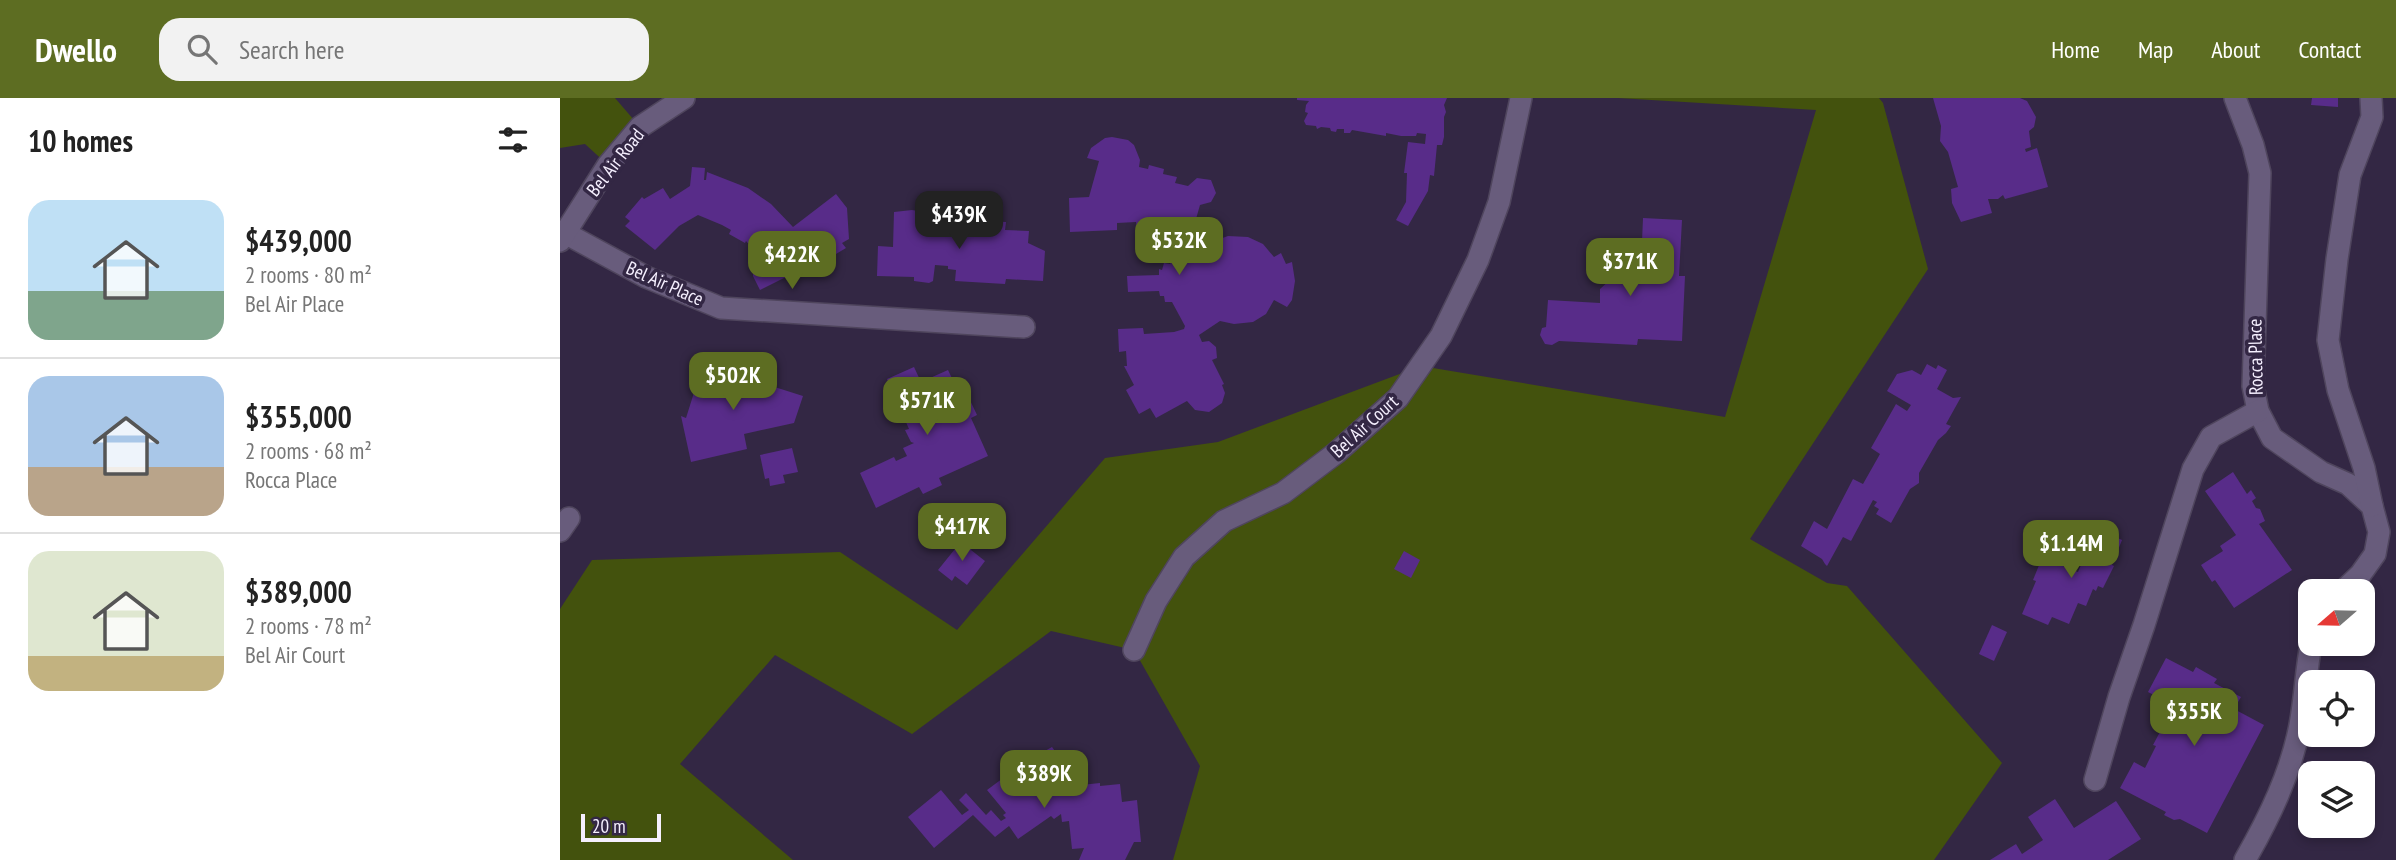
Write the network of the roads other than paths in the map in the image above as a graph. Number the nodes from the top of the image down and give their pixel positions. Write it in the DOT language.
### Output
graph roads {
  1 [pos="684,98"];
  2 [pos="1521,98"];
  3 [pos="2235,98"];
  4 [pos="2371,98"];
  5 [pos="563,237"];
  6 [pos="1024,327"];
  7 [pos="2258,411"];
  8 [pos="2372,506"];
  9 [pos="2356,579"];
  10 [pos="1134,650"];
  11 [pos="2309,656"];
  12 [pos="2095,780"];
  13 [pos="2245,860"];
  1 -- 5 [label="street, Bel Air Road"];
  2 -- 10 [label="street, Bel Air Court"];
  3 -- 7 [label="street, Rocca Place"];
  4 -- 8 [label="street"];
  5 -- 6 [label="street, Bel Air Place"];
  7 -- 8 [label="street, Rocca Place"];
  7 -- 12 [label="street"];
  8 -- 9 [label="street"];
  11 -- 13 [label="street"];
}
